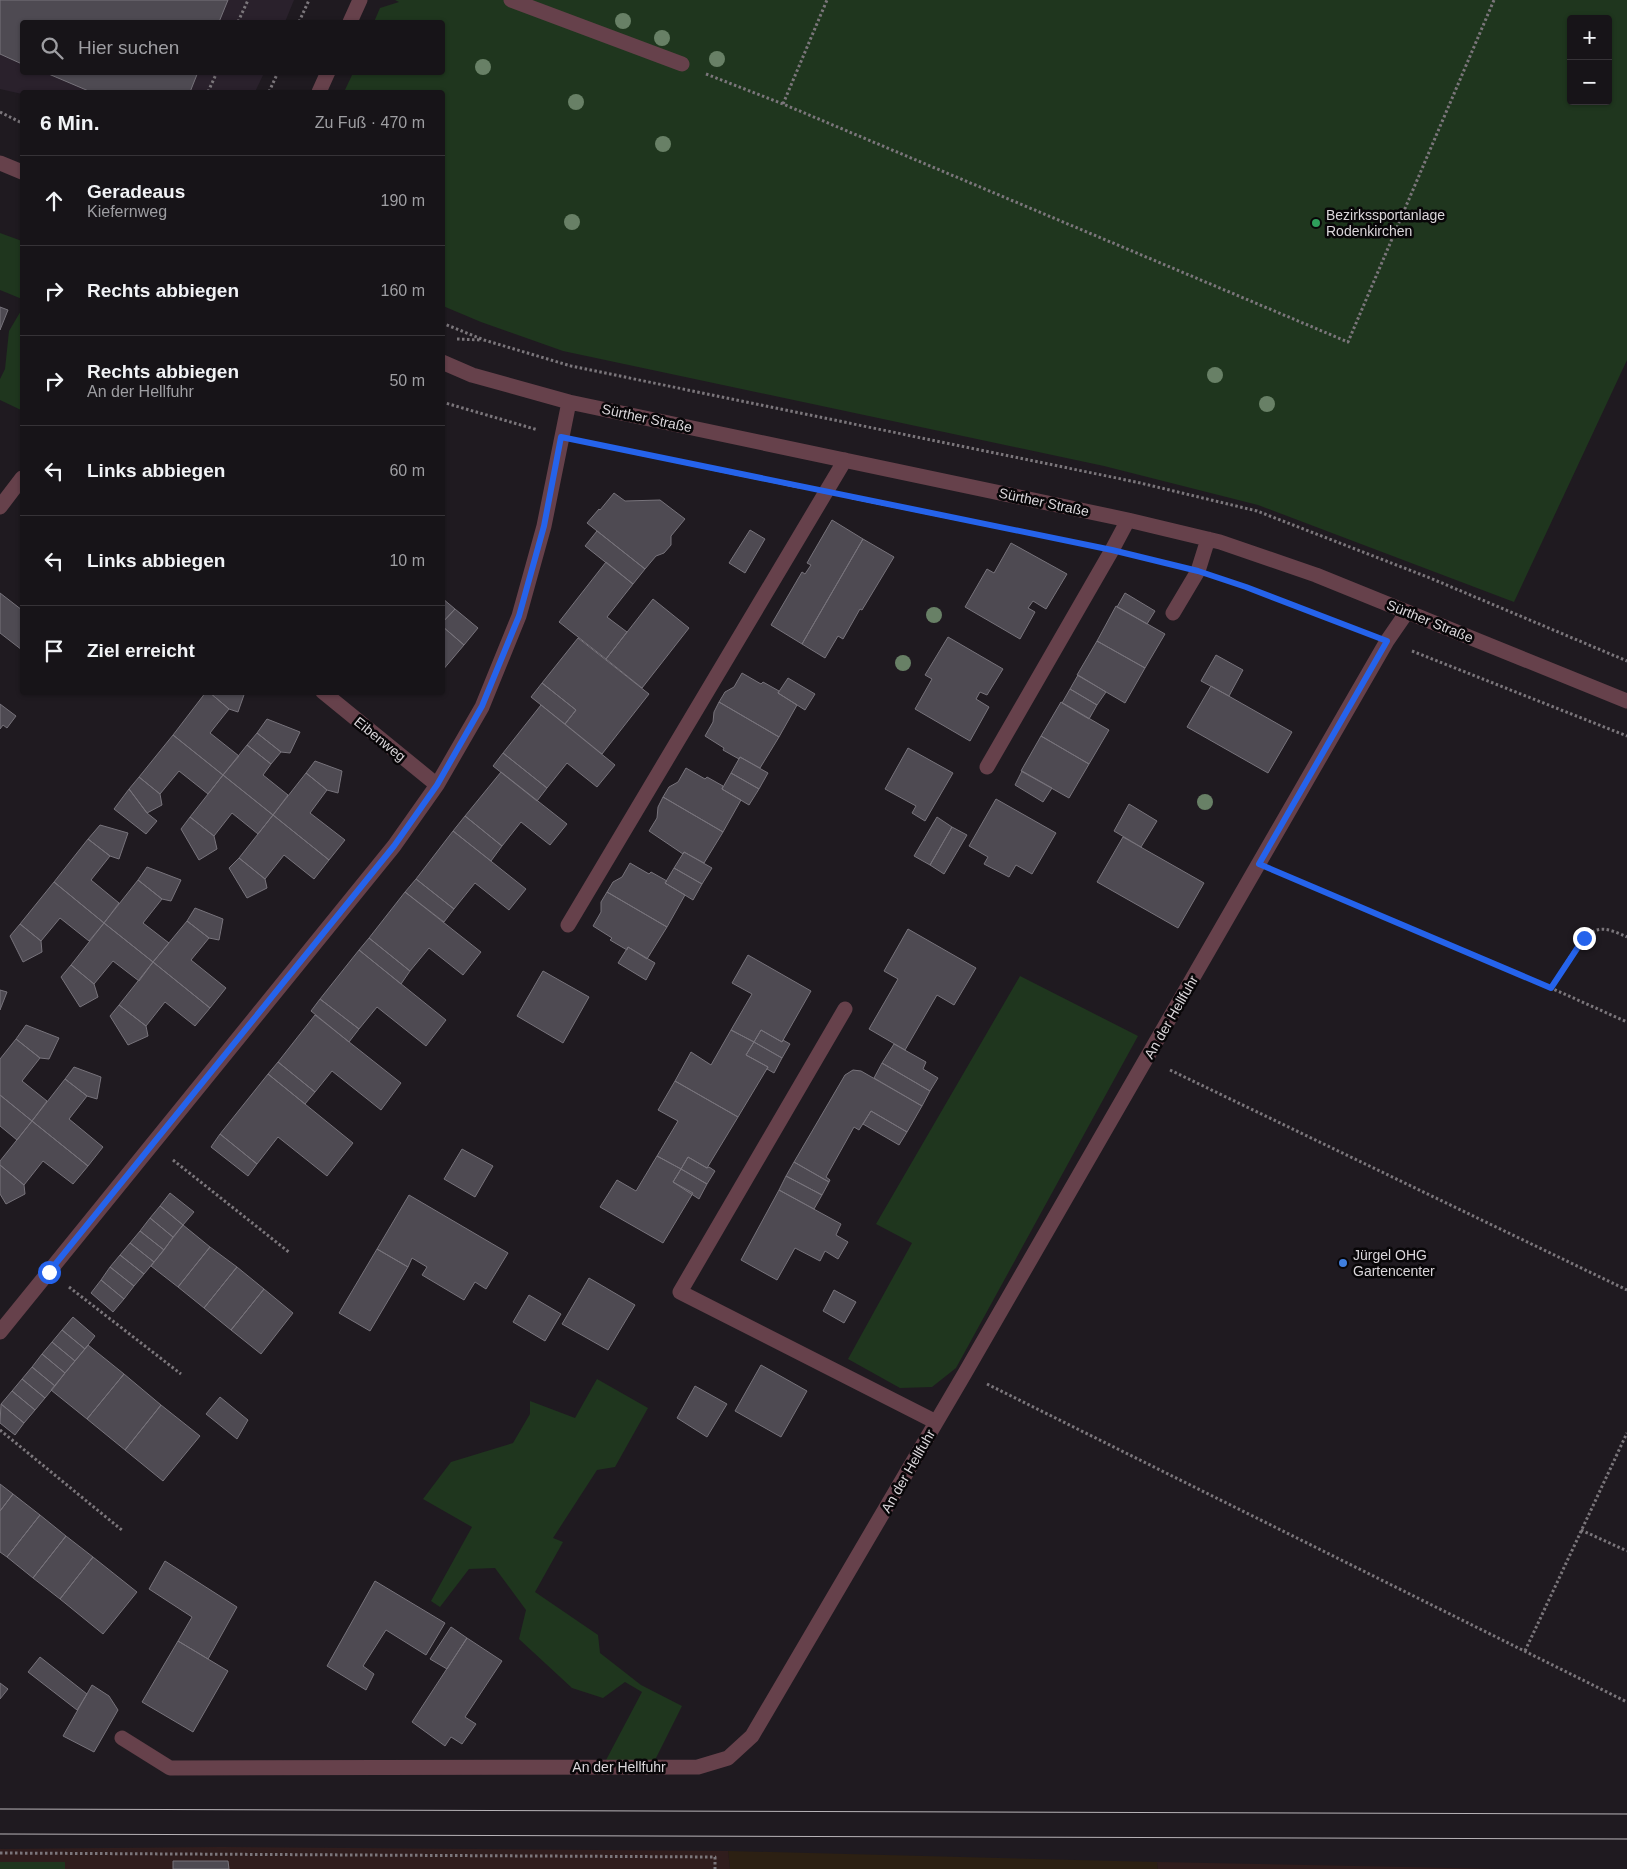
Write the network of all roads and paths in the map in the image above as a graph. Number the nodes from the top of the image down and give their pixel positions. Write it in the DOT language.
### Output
graph roads {
  1 [pos="248,0"];
  2 [pos="309,0"];
  3 [pos="360,0"];
  4 [pos="511,0"];
  5 [pos="827,0"];
  6 [pos="1494,0"];
  7 [pos="239,20"];
  8 [pos="300,20"];
  9 [pos="351,20"];
  10 [pos="682,64"];
  11 [pos="216,75"];
  12 [pos="277,75"];
  13 [pos="327,75"];
  14 [pos="209,90"];
  15 [pos="270,90"];
  16 [pos="320,90"];
  17 [pos="784,104"];
  18 [pos="0,112"];
  19 [pos="20,122"];
  20 [pos="0,163"];
  21 [pos="20,171"];
  22 [pos="445,324"];
  23 [pos="451,338"];
  24 [pos="484,340"];
  25 [pos="445,363"];
  26 [pos="569,402"];
  27 [pos="445,403"];
  28 [pos="561,437"];
  29 [pos="845,460"];
  30 [pos="20,481"];
  31 [pos="825,492"];
  32 [pos="0,507"];
  33 [pos="1128,520"];
  34 [pos="1208,538"];
  35 [pos="1112,550"];
  36 [pos="1198,571"];
  37 [pos="1407,612"];
  38 [pos="1173,613"];
  39 [pos="1387,641"];
  40 [pos="1627,661"];
  41 [pos="327,695"];
  42 [pos="1627,701"];
  43 [pos="1627,736"];
  44 [pos="987,767"];
  45 [pos="437,785"];
  46 [pos="1259,864"];
  47 [pos="568,925"];
  48 [pos="1627,937"];
  49 [pos="1551,988"];
  50 [pos="845,1009"];
  51 [pos="1627,1022"];
  52 [pos="1147,1059"];
  53 [pos="153,1144"];
  54 [pos="290,1253"];
  55 [pos="49,1272"];
  56 [pos="1627,1290"];
  57 [pos="0,1332"];
  58 [pos="965,1373"];
  59 [pos="181,1374"];
  60 [pos="936,1422"];
  61 [pos="0,1430"];
  62 [pos="1627,1433"];
  63 [pos="1626,1438"];
  64 [pos="1581,1530"];
  65 [pos="123,1531"];
  66 [pos="1627,1552"];
  67 [pos="1525,1651"];
  68 [pos="1627,1702"];
  69 [pos="122,1738"];
  70 [pos="0,1853"];
  71 [pos="715,1869"];
  1 -- 7 [label="path"];
  2 -- 8 [label="path"];
  3 -- 9 [label="street"];
  4 -- 10 [label="street"];
  5 -- 17 [label="path"];
  6 -- 17 [label="path"];
  10 -- 17 [label="path"];
  11 -- 14 [label="path"];
  12 -- 15 [label="path"];
  13 -- 16 [label="street"];
  18 -- 19 [label="path"];
  20 -- 21 [label="street"];
  22 -- 24 [label="path"];
  23 -- 24 [label="path"];
  24 -- 40 [label="path"];
  25 -- 26 [label="street, Sürther Straße"];
  26 -- 28 [label="street"];
  26 -- 29 [label="street, Sürther Straße"];
  27 -- 28 [label="path"];
  28 -- 31 [label="path"];
  28 -- 45 [label="street"];
  29 -- 31 [label="street"];
  29 -- 33 [label="street, Sürther Straße"];
  30 -- 32 [label="street"];
  31 -- 35 [label="path"];
  31 -- 47 [label="street"];
  33 -- 34 [label="street, Sürther Straße"];
  33 -- 35 [label="street"];
  34 -- 36 [label="street"];
  34 -- 37 [label="street, Sürther Straße"];
  35 -- 36 [label="path"];
  35 -- 44 [label="street"];
  36 -- 38 [label="street"];
  36 -- 39 [label="path"];
  37 -- 39 [label="street, An der Hellfuhr"];
  37 -- 42 [label="street, Sürther Straße"];
  39 -- 43 [label="path"];
  39 -- 46 [label="street, An der Hellfuhr"];
  41 -- 45 [label="street, Eibenweg"];
  45 -- 53 [label="street"];
  46 -- 49 [label="path"];
  46 -- 52 [label="street, An der Hellfuhr"];
  48 -- 49 [label="path"];
  49 -- 51 [label="path"];
  50 -- 60 [label="street, An der Hellfuhr"];
  52 -- 56 [label="path"];
  52 -- 58 [label="street, An der Hellfuhr"];
  53 -- 54 [label="path"];
  53 -- 55 [label="street"];
  55 -- 57 [label="street"];
  55 -- 59 [label="path"];
  58 -- 60 [label="street, An der Hellfuhr"];
  58 -- 67 [label="path"];
  60 -- 69 [label="street, An der Hellfuhr"];
  61 -- 65 [label="path"];
  62 -- 63 [label="path"];
  63 -- 64 [label="path"];
  64 -- 66 [label="path"];
  64 -- 67 [label="path"];
  67 -- 68 [label="path"];
  70 -- 71 [label="path"];
}
